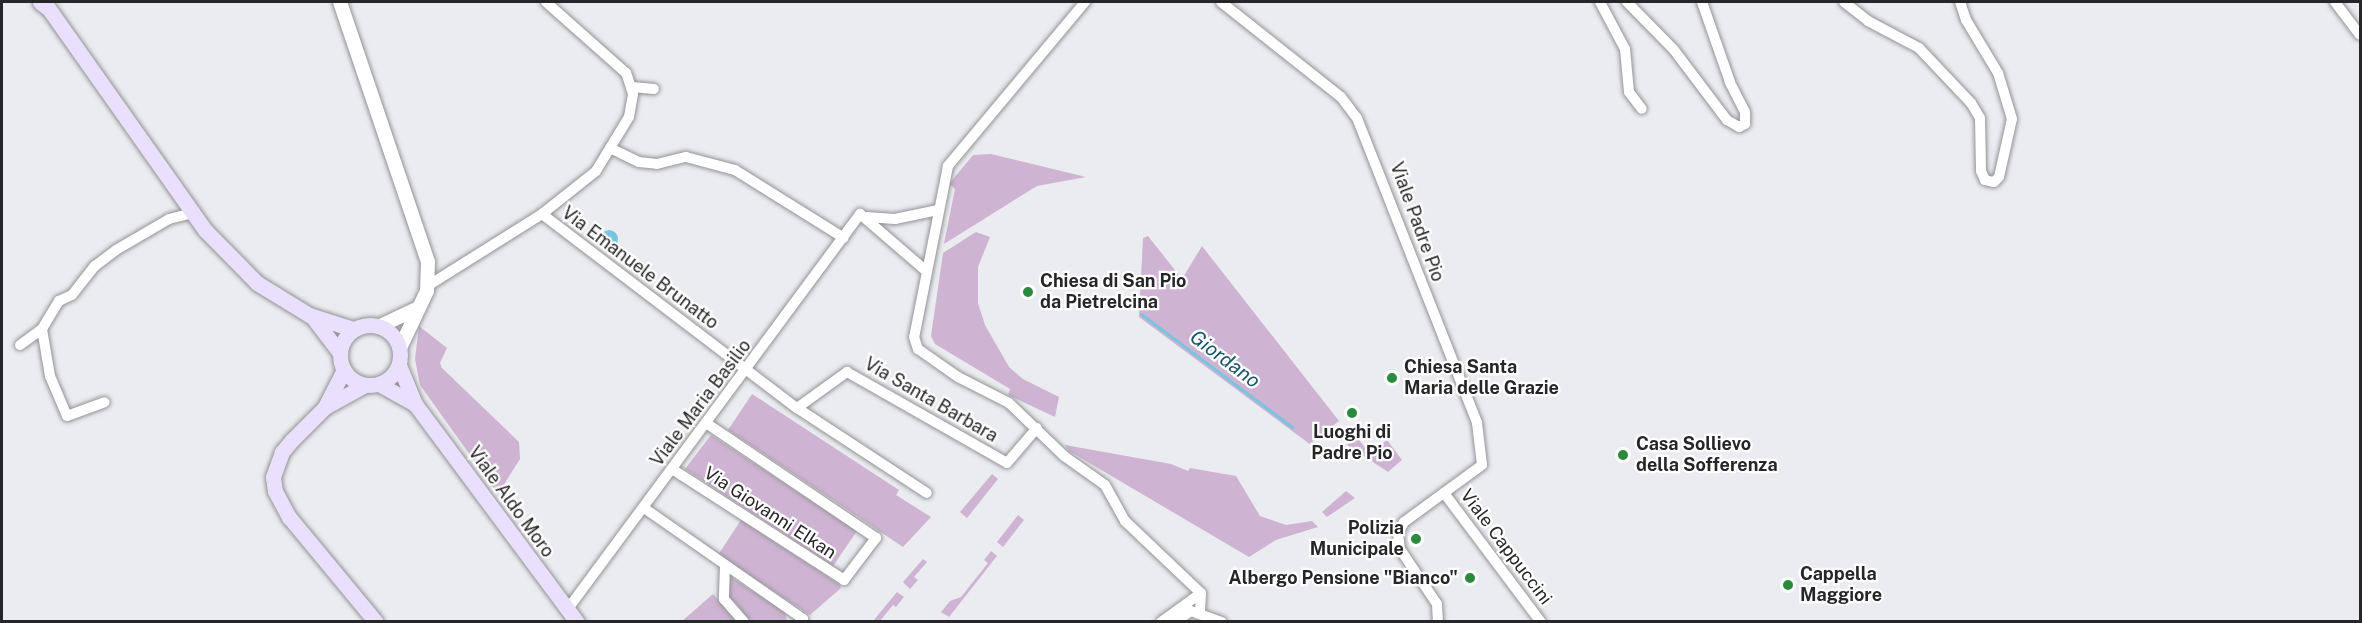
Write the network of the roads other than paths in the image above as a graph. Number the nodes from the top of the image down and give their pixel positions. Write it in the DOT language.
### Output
graph roads {
  1 [pos="40,2"];
  2 [pos="340,2"];
  3 [pos="546,2"];
  4 [pos="1085,2"];
  5 [pos="1221,2"];
  6 [pos="1600,2"];
  7 [pos="1627,2"];
  8 [pos="1702,2"];
  9 [pos="1844,2"];
  10 [pos="1960,2"];
  11 [pos="2335,2"];
  12 [pos="2361,35"];
  13 [pos="632,87"];
  14 [pos="654,89"];
  15 [pos="1642,109"];
  16 [pos="610,148"];
  17 [pos="938,210"];
  18 [pos="194,213"];
  19 [pos="542,214"];
  20 [pos="863,215"];
  21 [pos="844,238"];
  22 [pos="925,270"];
  23 [pos="429,285"];
  24 [pos="416,309"];
  25 [pos="309,315"];
  26 [pos="380,326"];
  27 [pos="42,329"];
  28 [pos="353,329"];
  29 [pos="20,345"];
  30 [pos="400,348"];
  31 [pos="340,353"];
  32 [pos="399,365"];
  33 [pos="344,370"];
  34 [pos="747,371"];
  35 [pos="372,385"];
  36 [pos="105,402"];
  37 [pos="415,404"];
  38 [pos="325,407"];
  39 [pos="797,408"];
  40 [pos="706,423"];
  41 [pos="1037,428"];
  42 [pos="672,470"];
  43 [pos="927,493"];
  44 [pos="1444,493"];
  45 [pos="644,508"];
  46 [pos="725,566"];
  47 [pos="1202,593"];
  48 [pos="1200,611"];
  49 [pos="572,616"];
  50 [pos="376,621"];
  51 [pos="744,621"];
  52 [pos="800,621"];
  53 [pos="1161,621"];
  54 [pos="1175,621"];
  55 [pos="1222,621"];
  56 [pos="1438,621"];
  57 [pos="1541,621"];
  1 -- 18 [label="main road"];
  2 -- 23 [label="street"];
  3 -- 13 [label="street"];
  4 -- 17 [label="street"];
  5 -- 44 [label="street, Viale Padre Pio"];
  6 -- 15 [label="street"];
  7 -- 8 [label="street"];
  9 -- 10 [label="street"];
  11 -- 12 [label="street"];
  13 -- 14 [label="street"];
  13 -- 16 [label="street"];
  16 -- 19 [label="street"];
  16 -- 21 [label="street"];
  17 -- 20 [label="street"];
  17 -- 22 [label="street"];
  18 -- 25 [label="main road"];
  18 -- 27 [label="street"];
  19 -- 23 [label="street"];
  19 -- 34 [label="street, Via Emanuele Brunatto"];
  20 -- 21 [label="street, Viale Maria Basilio"];
  20 -- 22 [label="street"];
  21 -- 34 [label="street, Viale Maria Basilio"];
  22 -- 41 [label="street"];
  23 -- 24 [label="street"];
  24 -- 26 [label="street"];
  24 -- 30 [label="street"];
  25 -- 28 [label="main road"];
  25 -- 31 [label="main road"];
  26 -- 28 [label="main road"];
  26 -- 30 [label="main road"];
  27 -- 29 [label="street"];
  27 -- 36 [label="street"];
  28 -- 31 [label="main road"];
  30 -- 32 [label="main road"];
  31 -- 33 [label="main road"];
  32 -- 35 [label="main road"];
  32 -- 37 [label="main road, Viale Aldo Moro"];
  33 -- 35 [label="main road"];
  33 -- 38 [label="main road"];
  34 -- 39 [label="street, Via Emanuele Brunatto"];
  34 -- 40 [label="street, Viale Maria Basilio"];
  35 -- 37 [label="main road, Viale Aldo Moro"];
  35 -- 38 [label="main road"];
  37 -- 49 [label="main road, Viale Aldo Moro"];
  38 -- 50 [label="main road"];
  39 -- 41 [label="street, Via Santa Barbara"];
  39 -- 43 [label="street, Via Emanuele Brunatto"];
  40 -- 42 [label="street, Viale Maria Basilio"];
  40 -- 42 [label="street, Via Giovanni Elkan"];
  41 -- 47 [label="street"];
  42 -- 45 [label="street, Viale Maria Basilio"];
  44 -- 56 [label="street"];
  44 -- 57 [label="street, Viale Cappuccini"];
  45 -- 46 [label="street"];
  45 -- 49 [label="street, Viale Maria Basilio"];
  46 -- 51 [label="street"];
  46 -- 52 [label="street"];
  47 -- 48 [label="street"];
  47 -- 53 [label="street"];
  48 -- 54 [label="street"];
  48 -- 55 [label="street"];
}
